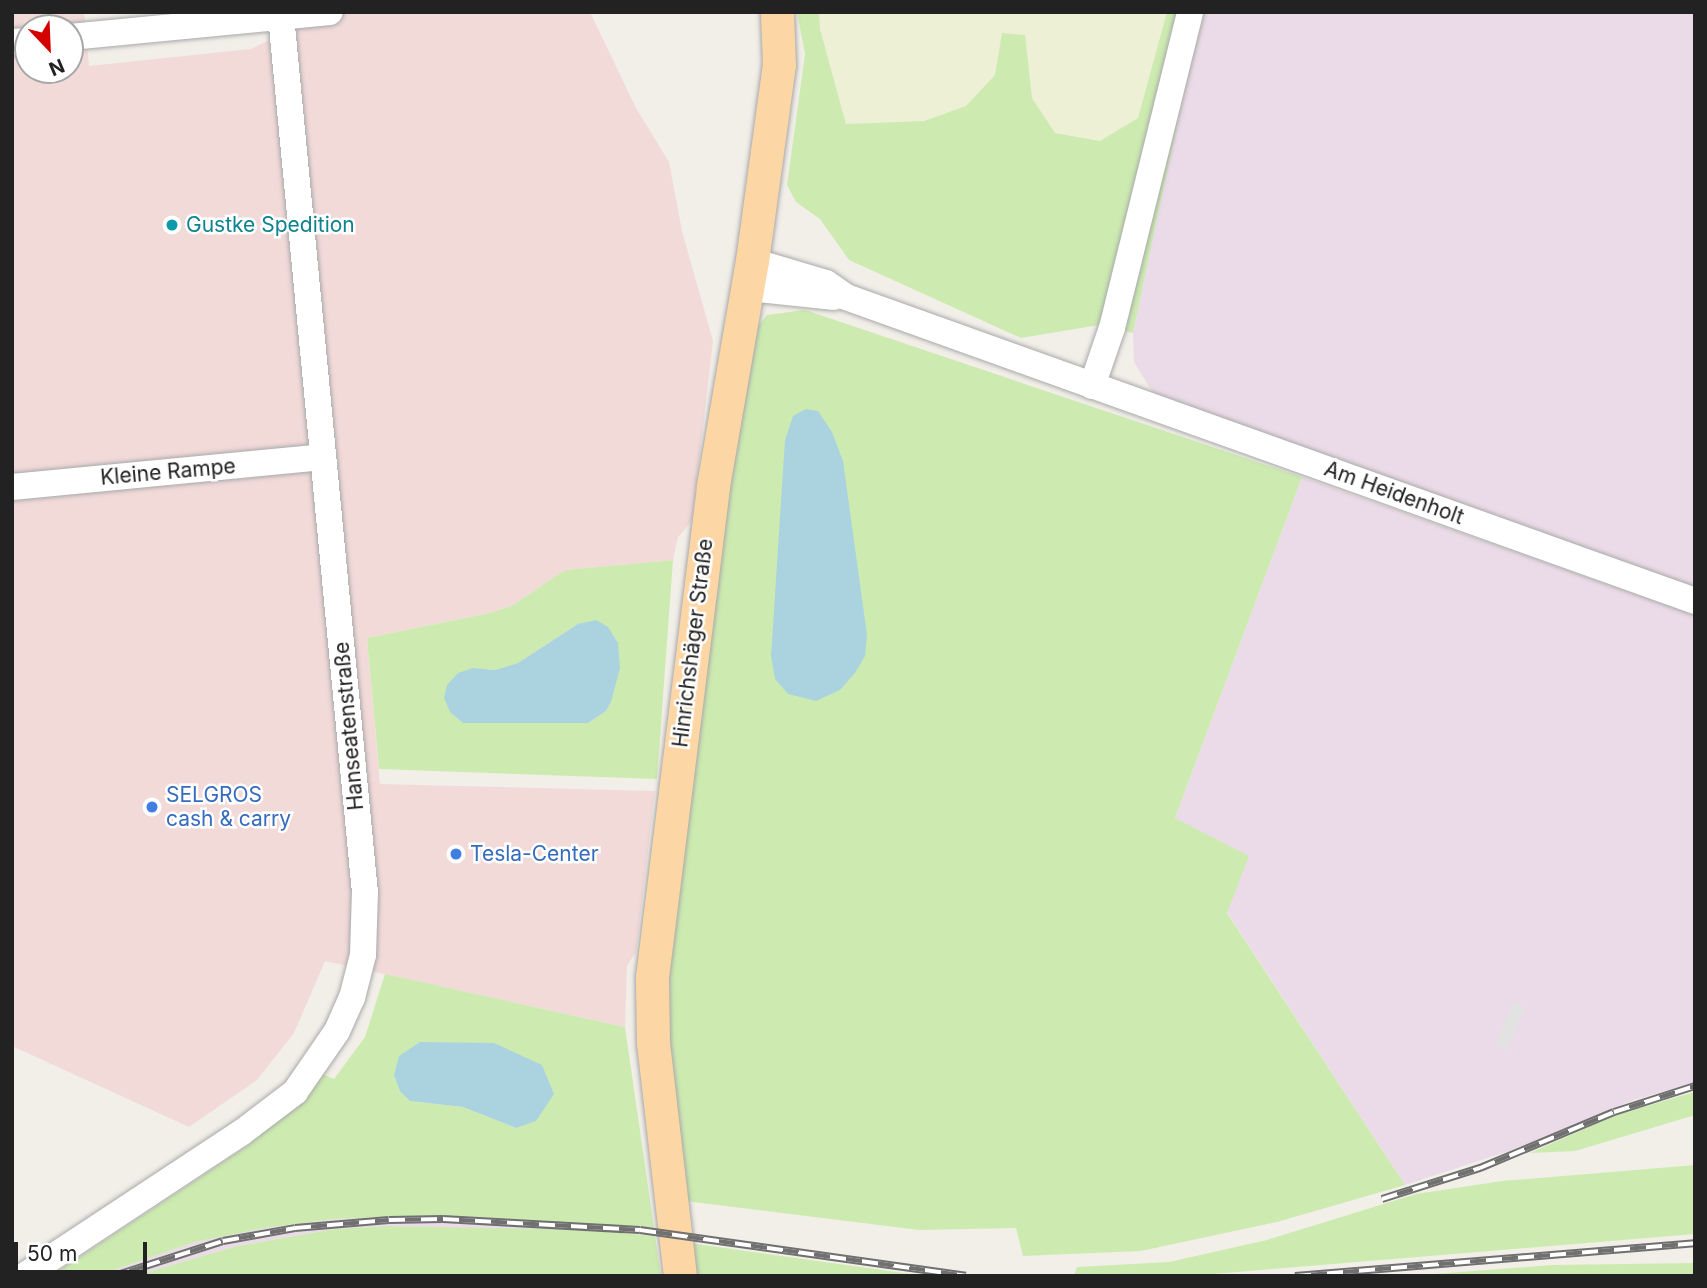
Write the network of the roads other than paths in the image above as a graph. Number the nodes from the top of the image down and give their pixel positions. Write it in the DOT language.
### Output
graph roads {
  1 [pos="330,12"];
  2 [pos="777,12"];
  3 [pos="1190,12"];
  4 [pos="281,16"];
  5 [pos="84,36"];
  6 [pos="750,274"];
  7 [pos="1092,386"];
  8 [pos="323,457"];
  9 [pos="12,487"];
  10 [pos="1695,601"];
  11 [pos="24,1276"];
  12 [pos="680,1276"];
  1 -- 4 [label="street"];
  2 -- 6 [label="main road, Hinrichshäger Straße"];
  3 -- 7 [label="street"];
  4 -- 5 [label="street"];
  4 -- 8 [label="street, Hanseatenstraße"];
  6 -- 7 [label="street, Am Heidenholt"];
  6 -- 12 [label="main road, Hinrichshäger Straße"];
  7 -- 10 [label="street, Am Heidenholt"];
  8 -- 9 [label="street, Kleine Rampe"];
  8 -- 11 [label="street, Hanseatenstraße"];
}
